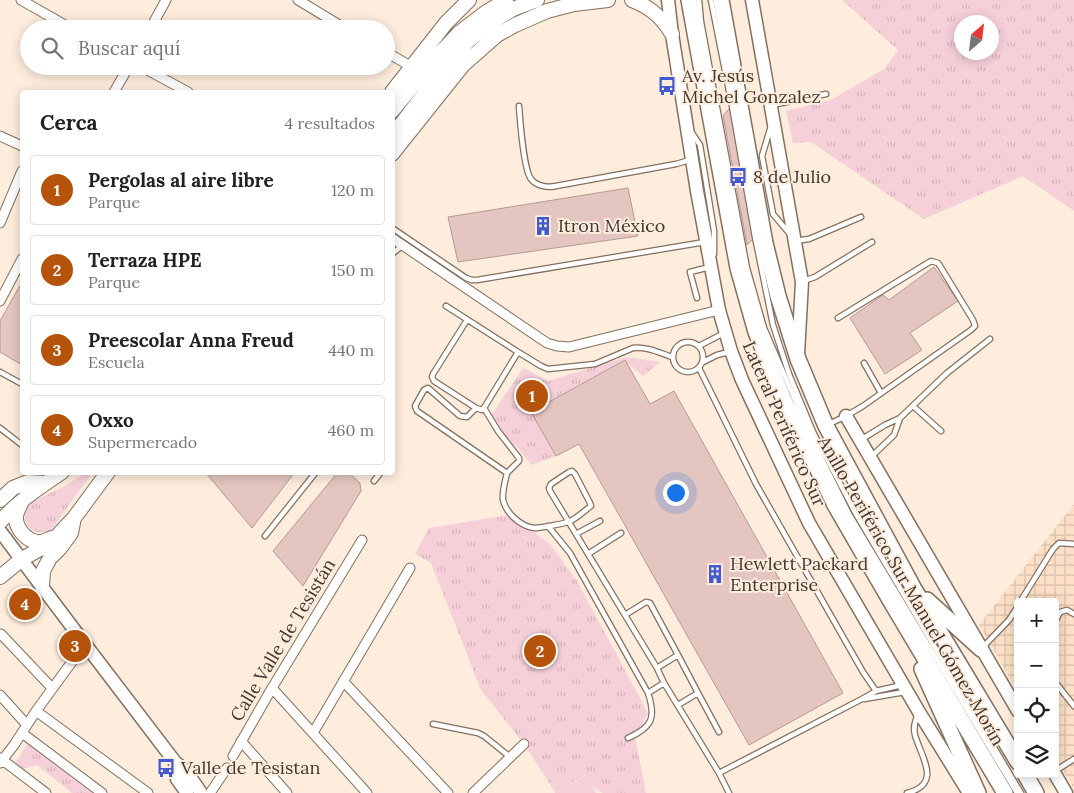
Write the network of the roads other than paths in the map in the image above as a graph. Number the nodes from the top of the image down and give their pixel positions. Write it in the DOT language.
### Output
graph roads {
  1 [pos="21,0"];
  2 [pos="166,0"];
  3 [pos="298,0"];
  4 [pos="469,0"];
  5 [pos="506,0"];
  6 [pos="537,0"];
  7 [pos="608,0"];
  8 [pos="632,0"];
  9 [pos="668,0"];
  10 [pos="689,0"];
  11 [pos="699,0"];
  12 [pos="711,0"];
  13 [pos="721,0"];
  14 [pos="752,0"];
  15 [pos="56,20"];
  16 [pos="155,20"];
  17 [pos="331,20"];
  18 [pos="672,34"];
  19 [pos="395,57"];
  20 [pos="412,67"];
  21 [pos="124,75"];
  22 [pos="157,75"];
  23 [pos="115,90"];
  24 [pos="184,90"];
  25 [pos="394,90"];
  26 [pos="826,94"];
  27 [pos="771,105"];
  28 [pos="395,106"];
  29 [pos="519,106"];
  30 [pos="687,126"];
  31 [pos="395,132"];
  32 [pos="0,136"];
  33 [pos="20,145"];
  34 [pos="395,150"];
  35 [pos="692,160"];
  36 [pos="20,176"];
  37 [pos="861,216"];
  38 [pos="0,223"];
  39 [pos="395,230"];
  40 [pos="395,240"];
  41 [pos="707,242"];
  42 [pos="796,242"];
  43 [pos="872,242"];
  44 [pos="403,245"];
  45 [pos="395,252"];
  46 [pos="20,264"];
  47 [pos="712,272"];
  48 [pos="802,282"];
  49 [pos="697,298"];
  50 [pos="0,301"];
  51 [pos="446,306"];
  52 [pos="719,310"];
  53 [pos="838,318"];
  54 [pos="467,320"];
  55 [pos="726,333"];
  56 [pos="990,339"];
  57 [pos="699,346"];
  58 [pos="731,351"];
  59 [pos="518,352"];
  60 [pos="672,357"];
  61 [pos="798,359"];
  62 [pos="703,362"];
  63 [pos="864,363"];
  64 [pos="700,368"];
  65 [pos="0,372"];
  66 [pos="20,383"];
  67 [pos="881,393"];
  68 [pos="913,406"];
  69 [pos="476,408"];
  70 [pos="484,408"];
  71 [pos="846,416"];
  72 [pos="900,418"];
  73 [pos="826,426"];
  74 [pos="0,428"];
  75 [pos="941,431"];
  76 [pos="860,440"];
  77 [pos="20,443"];
  78 [pos="870,458"];
  79 [pos="507,474"];
  80 [pos="59,475"];
  81 [pos="106,475"];
  82 [pos="314,475"];
  83 [pos="379,475"];
  84 [pos="374,481"];
  85 [pos="46,483"];
  86 [pos="24,498"];
  87 [pos="0,500"];
  88 [pos="74,518"];
  89 [pos="569,521"];
  90 [pos="600,521"];
  91 [pos="0,522"];
  92 [pos="548,526"];
  93 [pos="0,531"];
  94 [pos="576,534"];
  95 [pos="622,534"];
  96 [pos="57,536"];
  97 [pos="265,536"];
  98 [pos="362,540"];
  99 [pos="1074,544"];
  100 [pos="588,554"];
  101 [pos="22,559"];
  102 [pos="410,568"];
  103 [pos="0,577"];
  104 [pos="42,586"];
  105 [pos="914,589"];
  106 [pos="1022,598"];
  107 [pos="890,600"];
  108 [pos="1014,612"];
  109 [pos="1059,614"];
  110 [pos="1074,614"];
  111 [pos="625,615"];
  112 [pos="1,634"];
  113 [pos="85,644"];
  114 [pos="981,649"];
  115 [pos="678,655"];
  116 [pos="657,668"];
  117 [pos="343,682"];
  118 [pos="664,683"];
  119 [pos="1059,687"];
  120 [pos="52,688"];
  121 [pos="272,688"];
  122 [pos="905,688"];
  123 [pos="876,691"];
  124 [pos="648,693"];
  125 [pos="698,693"];
  126 [pos="0,695"];
  127 [pos="862,699"];
  128 [pos="1014,704"];
  129 [pos="678,705"];
  130 [pos="1074,706"];
  131 [pos="36,711"];
  132 [pos="919,712"];
  133 [pos="433,724"];
  134 [pos="25,729"];
  135 [pos="719,732"];
  136 [pos="313,733"];
  137 [pos="628,738"];
  138 [pos="241,741"];
  139 [pos="524,744"];
  140 [pos="1014,755"];
  141 [pos="233,756"];
  142 [pos="510,757"];
  143 [pos="1074,759"];
  144 [pos="1,761"];
  145 [pos="175,762"];
  146 [pos="227,768"];
  147 [pos="1059,770"];
  148 [pos="719,773"];
  149 [pos="1027,778"];
  150 [pos="1058,778"];
  151 [pos="46,793"];
  152 [pos="102,793"];
  153 [pos="148,793"];
  154 [pos="187,793"];
  155 [pos="201,793"];
  156 [pos="210,793"];
  157 [pos="287,793"];
  158 [pos="367,793"];
  159 [pos="448,793"];
  160 [pos="474,793"];
  161 [pos="729,793"];
  162 [pos="907,793"];
  163 [pos="969,793"];
  164 [pos="978,793"];
  165 [pos="1005,793"];
  166 [pos="1017,793"];
  167 [pos="1022,793"];
  168 [pos="1036,793"];
  169 [pos="1066,793"];
  1 -- 15 [label="street"];
  2 -- 16 [label="street"];
  3 -- 17 [label="street"];
  4 -- 20 [label="main road"];
  5 -- 28 [label="main road"];
  6 -- 31 [label="main road"];
  7 -- 34 [label="main road"];
  8 -- 18 [label="main road"];
  9 -- 18 [label="street, Lateral Periférico Sur"];
  10 -- 107 [label="highway, Anillo Periférico Sur Manuel Gómez Morín"];
  11 -- 166 [label="lane"];
  12 -- 167 [label="lane"];
  13 -- 61 [label="highway, Anillo Periférico Sur Manuel Gómez Morín"];
  14 -- 27 [label="street"];
  18 -- 30 [label="street, Lateral Periférico Sur"];
  19 -- 20 [label="street"];
  20 -- 25 [label="main road"];
  21 -- 23 [label="street"];
  22 -- 24 [label="street"];
  26 -- 27 [label="lane"];
  27 -- 42 [label="street"];
  29 -- 35 [label="lane"];
  30 -- 35 [label="street, Lateral Periférico Sur"];
  30 -- 47 [label="lane"];
  32 -- 33 [label="street"];
  35 -- 41 [label="street, Lateral Periférico Sur"];
  36 -- 38 [label="street"];
  37 -- 42 [label="lane"];
  39 -- 41 [label="lane"];
  40 -- 44 [label="street"];
  41 -- 47 [label="street, Lateral Periférico Sur"];
  42 -- 48 [label="street"];
  43 -- 48 [label="lane"];
  44 -- 45 [label="lane"];
  44 -- 52 [label="street"];
  46 -- 50 [label="street"];
  47 -- 49 [label="lane"];
  47 -- 52 [label="street, Lateral Periférico Sur"];
  48 -- 61 [label="street"];
  51 -- 54 [label="lane"];
  52 -- 55 [label="street, Lateral Periférico Sur"];
  53 -- 67 [label="lane"];
  54 -- 59 [label="lane"];
  54 -- 69 [label="lane"];
  55 -- 57 [label="lane"];
  55 -- 58 [label="street, Lateral Periférico Sur"];
  56 -- 68 [label="lane"];
  57 -- 60 [label="lane"];
  57 -- 62 [label="lane"];
  58 -- 62 [label="lane"];
  58 -- 122 [label="street, Lateral Periférico Sur"];
  59 -- 60 [label="lane"];
  59 -- 70 [label="lane"];
  60 -- 64 [label="lane"];
  61 -- 73 [label="highway, Anillo Periférico Sur Manuel Gómez Morín"];
  62 -- 64 [label="lane"];
  63 -- 67 [label="lane"];
  64 -- 123 [label="lane"];
  65 -- 66 [label="lane"];
  67 -- 71 [label="lane"];
  68 -- 72 [label="lane"];
  68 -- 75 [label="lane"];
  69 -- 70 [label="lane"];
  69 -- 79 [label="lane"];
  70 -- 79 [label="lane"];
  71 -- 73 [label="lane"];
  71 -- 76 [label="street"];
  72 -- 76 [label="lane"];
  72 -- 78 [label="lane"];
  73 -- 105 [label="highway, Anillo Periférico Sur Manuel Gómez Morín"];
  74 -- 77 [label="lane"];
  76 -- 78 [label="street"];
  78 -- 114 [label="street"];
  79 -- 92 [label="lane"];
  80 -- 85 [label="main road"];
  81 -- 88 [label="main road"];
  82 -- 97 [label="lane"];
  83 -- 84 [label="lane"];
  85 -- 86 [label="main road"];
  85 -- 87 [label="main road"];
  86 -- 91 [label="main road"];
  86 -- 96 [label="main road"];
  88 -- 96 [label="main road"];
  88 -- 104 [label="main road"];
  89 -- 89 [label="lane"];
  89 -- 92 [label="lane"];
  89 -- 94 [label="lane"];
  90 -- 94 [label="lane"];
  92 -- 124 [label="lane"];
  93 -- 101 [label="street"];
  94 -- 100 [label="lane"];
  95 -- 100 [label="lane"];
  96 -- 101 [label="main road"];
  98 -- 121 [label="street, Calle Valle de Tesistán"];
  99 -- 106 [label="lane"];
  100 -- 111 [label="lane"];
  101 -- 103 [label="main road"];
  101 -- 104 [label="street"];
  102 -- 117 [label="street"];
  104 -- 113 [label="street"];
  105 -- 114 [label="highway"];
  105 -- 140 [label="highway, Anillo Periférico Sur Manuel Gómez Morín"];
  107 -- 164 [label="highway"];
  107 -- 165 [label="highway, Anillo Periférico Sur Manuel Gómez Morín"];
  108 -- 114 [label="lane"];
  109 -- 110 [label="lane"];
  111 -- 115 [label="lane"];
  111 -- 116 [label="lane"];
  112 -- 120 [label="street"];
  113 -- 120 [label="street"];
  113 -- 145 [label="street"];
  114 -- 128 [label="street"];
  115 -- 116 [label="lane"];
  115 -- 125 [label="lane"];
  116 -- 118 [label="lane"];
  117 -- 136 [label="street"];
  117 -- 159 [label="street"];
  118 -- 124 [label="lane"];
  118 -- 129 [label="lane"];
  119 -- 130 [label="lane"];
  120 -- 131 [label="street"];
  121 -- 136 [label="street"];
  121 -- 138 [label="street, Calle Valle de Tesistán"];
  122 -- 123 [label="lane"];
  122 -- 127 [label="lane"];
  122 -- 132 [label="street, Lateral Periférico Sur"];
  123 -- 127 [label="lane"];
  124 -- 137 [label="lane"];
  125 -- 129 [label="lane"];
  125 -- 135 [label="lane"];
  126 -- 134 [label="street"];
  127 -- 148 [label="lane"];
  129 -- 148 [label="lane"];
  131 -- 134 [label="street"];
  131 -- 153 [label="street"];
  132 -- 162 [label="lane"];
  132 -- 163 [label="street, Lateral Periférico Sur"];
  133 -- 142 [label="lane"];
  134 -- 144 [label="street"];
  134 -- 152 [label="street"];
  136 -- 158 [label="street"];
  138 -- 141 [label="street, Calle Valle de Tesistán"];
  138 -- 157 [label="street"];
  139 -- 142 [label="street"];
  142 -- 160 [label="street"];
  143 -- 147 [label="lane"];
  144 -- 151 [label="street"];
  145 -- 154 [label="street"];
  145 -- 155 [label="street"];
  146 -- 156 [label="street"];
  148 -- 161 [label="lane"];
  149 -- 168 [label="highway"];
  150 -- 169 [label="street"];
}
